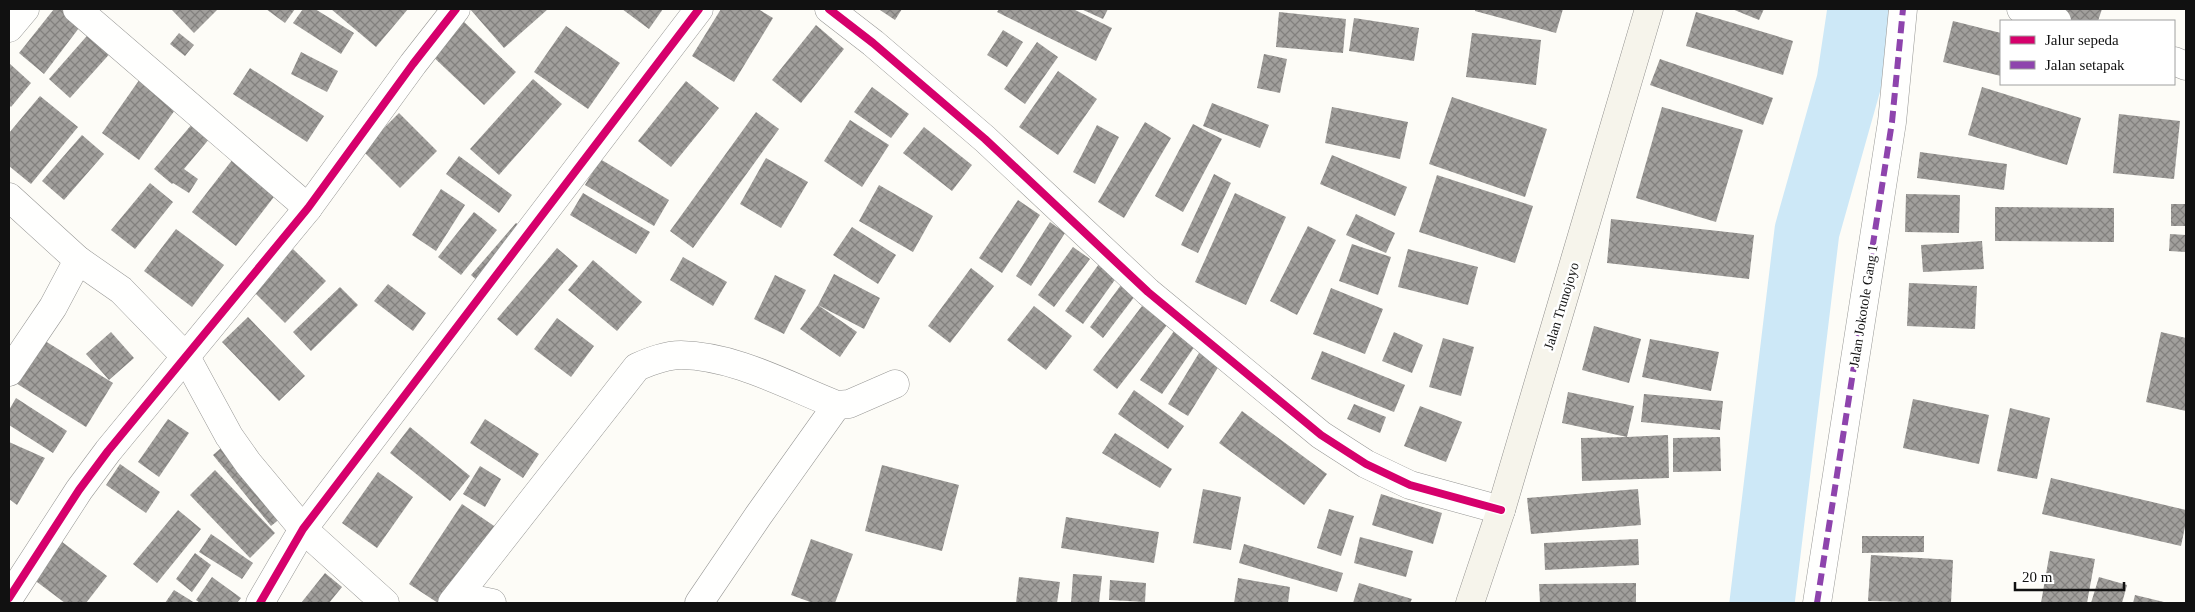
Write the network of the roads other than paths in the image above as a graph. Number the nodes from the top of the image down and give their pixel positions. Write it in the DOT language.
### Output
graph roads {
  1 [pos="25,9"];
  2 [pos="78,9"];
  3 [pos="456,9"];
  4 [pos="699,9"];
  5 [pos="829,9"];
  6 [pos="1649,9"];
  7 [pos="1903,9"];
  8 [pos="2021,9"];
  9 [pos="2054,20"];
  10 [pos="9,28"];
  11 [pos="9,197"];
  12 [pos="308,208"];
  13 [pos="78,260"];
  14 [pos="186,357"];
  15 [pos="9,372"];
  16 [pos="895,384"];
  17 [pos="837,405"];
  18 [pos="1501,510"];
  19 [pos="303,530"];
  20 [pos="9,598"];
  21 [pos="455,599"];
  22 [pos="260,603"];
  23 [pos="386,603"];
  24 [pos="492,603"];
  25 [pos="699,603"];
  26 [pos="1470,603"];
  27 [pos="1817,603"];
  1 -- 10 [label="street"];
  2 -- 12 [label="street"];
  3 -- 12 [label="street"];
  4 -- 19 [label="street"];
  5 -- 18 [label="street"];
  6 -- 18 [label="main road, Jalan Trunojoyo"];
  7 -- 27 [label="street, Jalan Jokotole Gang 1"];
  8 -- 9 [label="street"];
  11 -- 13 [label="street"];
  12 -- 14 [label="street"];
  13 -- 14 [label="street"];
  13 -- 15 [label="street"];
  14 -- 19 [label="street"];
  14 -- 20 [label="street"];
  16 -- 17 [label="street"];
  17 -- 21 [label="street"];
  17 -- 25 [label="street"];
  18 -- 26 [label="main road, Jalan Trunojoyo"];
  19 -- 22 [label="street"];
  19 -- 23 [label="street"];
  21 -- 24 [label="street"];
}
